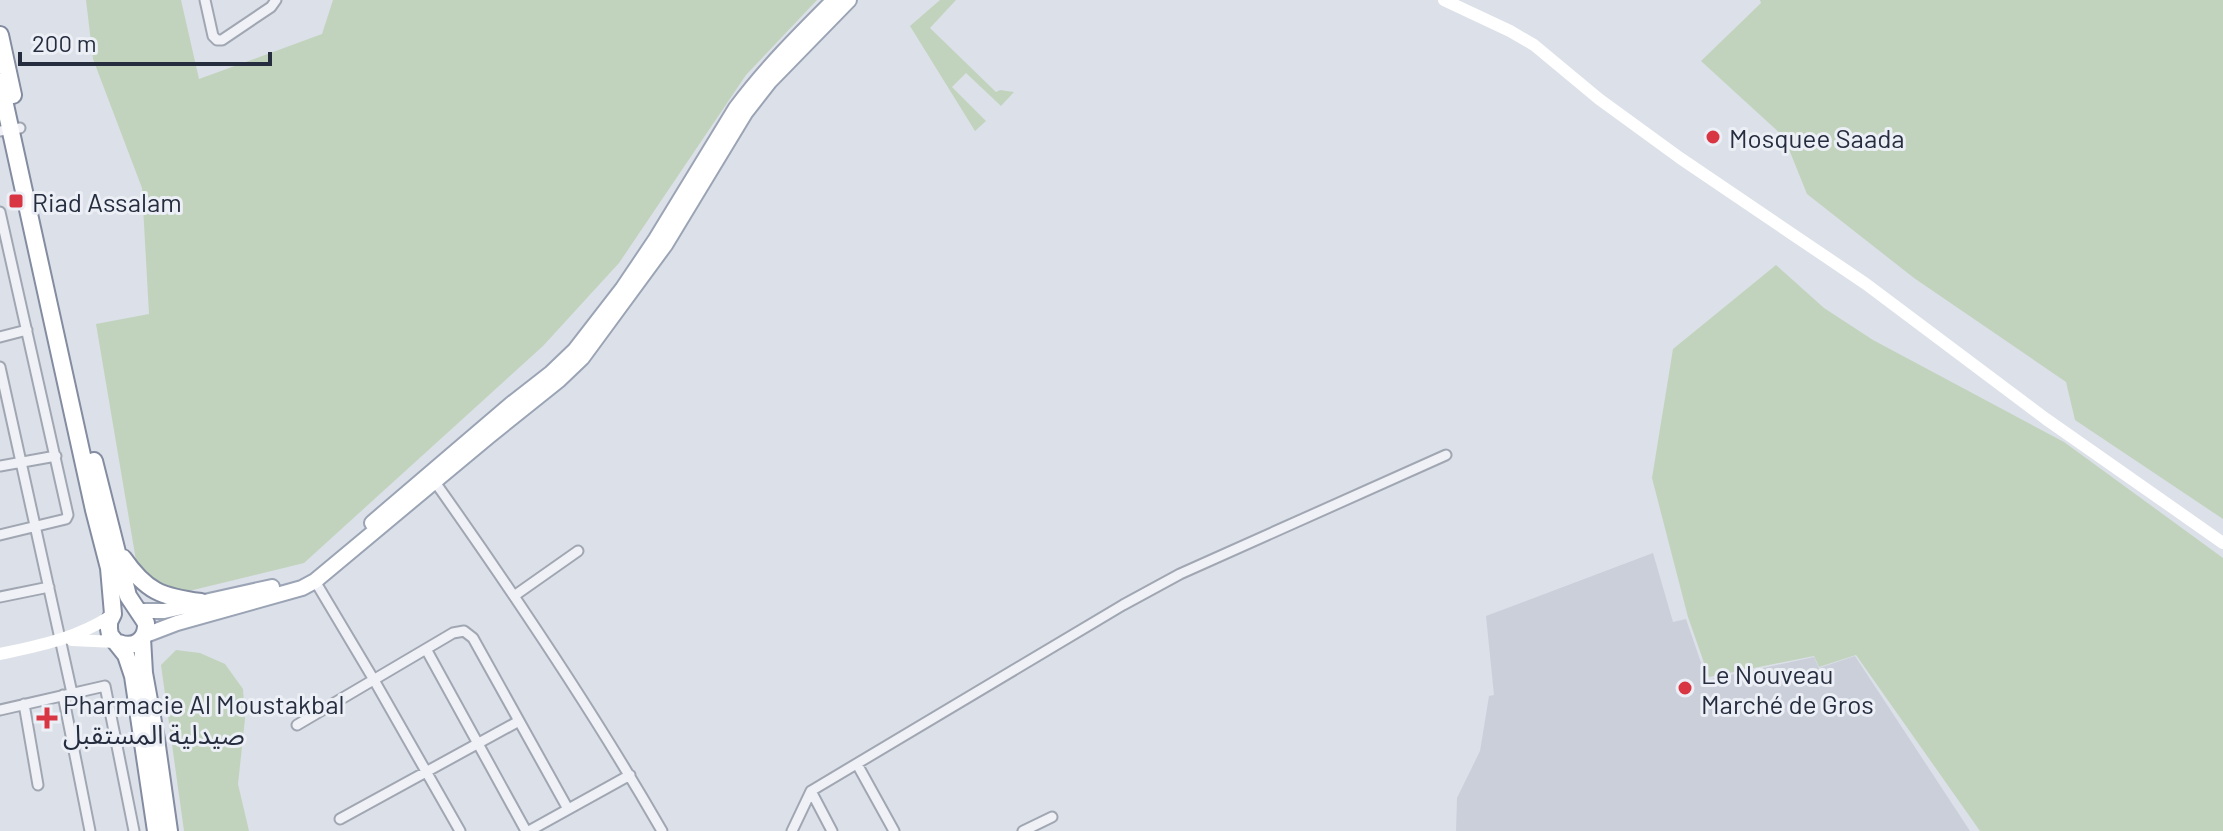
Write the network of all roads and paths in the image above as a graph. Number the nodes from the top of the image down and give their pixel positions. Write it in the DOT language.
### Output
graph roads {
  1 [pos="205,0"];
  2 [pos="276,0"];
  3 [pos="834,0"];
  4 [pos="849,0"];
  5 [pos="1444,0"];
  6 [pos="0,35"];
  7 [pos="0,82"];
  8 [pos="2,107"];
  9 [pos="10,129"];
  10 [pos="0,213"];
  11 [pos="27,330"];
  12 [pos="0,337"];
  13 [pos="0,367"];
  14 [pos="1446,455"];
  15 [pos="56,456"];
  16 [pos="21,463"];
  17 [pos="0,466"];
  18 [pos="435,482"];
  19 [pos="36,528"];
  20 [pos="0,535"];
  21 [pos="2223,543"];
  22 [pos="118,550"];
  23 [pos="578,551"];
  24 [pos="315,581"];
  25 [pos="49,587"];
  26 [pos="514,596"];
  27 [pos="0,597"];
  28 [pos="201,602"];
  29 [pos="139,611"];
  30 [pos="112,615"];
  31 [pos="143,637"];
  32 [pos="61,641"];
  33 [pos="118,642"];
  34 [pos="426,649"];
  35 [pos="0,654"];
  36 [pos="374,680"];
  37 [pos="68,694"];
  38 [pos="24,704"];
  39 [pos="0,710"];
  40 [pos="519,721"];
  41 [pos="297,725"];
  42 [pos="478,744"];
  43 [pos="857,764"];
  44 [pos="427,772"];
  45 [pos="630,775"];
  46 [pos="38,785"];
  47 [pos="811,791"];
  48 [pos="568,809"];
  49 [pos="1052,817"];
  50 [pos="340,819"];
  51 [pos="162,826"];
  52 [pos="1028,830"];
  53 [pos="90,831"];
  54 [pos="136,831"];
  55 [pos="460,831"];
  56 [pos="528,831"];
  57 [pos="662,831"];
  58 [pos="792,831"];
  59 [pos="832,831"];
  60 [pos="894,831"];
  1 -- 2 [label="street"];
  3 -- 28 [label="main road"];
  4 -- 18 [label="main road"];
  5 -- 21 [label="street"];
  6 -- 9 [label="highway"];
  7 -- 8 [label="highway"];
  8 -- 9 [label="highway"];
  9 -- 22 [label="highway"];
  9 -- 30 [label="highway"];
  10 -- 11 [label="street"];
  11 -- 12 [label="street"];
  11 -- 15 [label="street"];
  13 -- 16 [label="street"];
  14 -- 43 [label="street"];
  15 -- 16 [label="street"];
  15 -- 19 [label="street"];
  16 -- 17 [label="street"];
  16 -- 19 [label="street"];
  18 -- 24 [label="main road"];
  18 -- 26 [label="street"];
  19 -- 20 [label="street"];
  19 -- 25 [label="street"];
  22 -- 28 [label="highway"];
  22 -- 29 [label="highway"];
  23 -- 26 [label="street"];
  24 -- 31 [label="main road"];
  24 -- 36 [label="street"];
  25 -- 27 [label="street"];
  25 -- 32 [label="street"];
  26 -- 45 [label="street"];
  28 -- 29 [label="main road"];
  29 -- 30 [label="highway"];
  29 -- 31 [label="highway"];
  30 -- 32 [label="street"];
  30 -- 33 [label="highway"];
  31 -- 33 [label="highway"];
  31 -- 51 [label="highway"];
  32 -- 33 [label="street"];
  32 -- 35 [label="street"];
  32 -- 37 [label="street"];
  33 -- 51 [label="highway"];
  34 -- 36 [label="street"];
  34 -- 40 [label="street"];
  34 -- 42 [label="street"];
  36 -- 41 [label="street"];
  36 -- 44 [label="street"];
  37 -- 38 [label="street"];
  37 -- 53 [label="street"];
  37 -- 54 [label="street"];
  38 -- 39 [label="street"];
  38 -- 46 [label="street"];
  40 -- 42 [label="street"];
  40 -- 48 [label="street"];
  42 -- 44 [label="street"];
  42 -- 56 [label="street"];
  43 -- 47 [label="street"];
  43 -- 60 [label="street"];
  44 -- 50 [label="street"];
  44 -- 55 [label="street"];
  45 -- 48 [label="street"];
  45 -- 57 [label="street"];
  47 -- 58 [label="street"];
  47 -- 59 [label="street"];
  48 -- 56 [label="street"];
  49 -- 52 [label="street"];
  51 -- 54 [label="street"];
}
